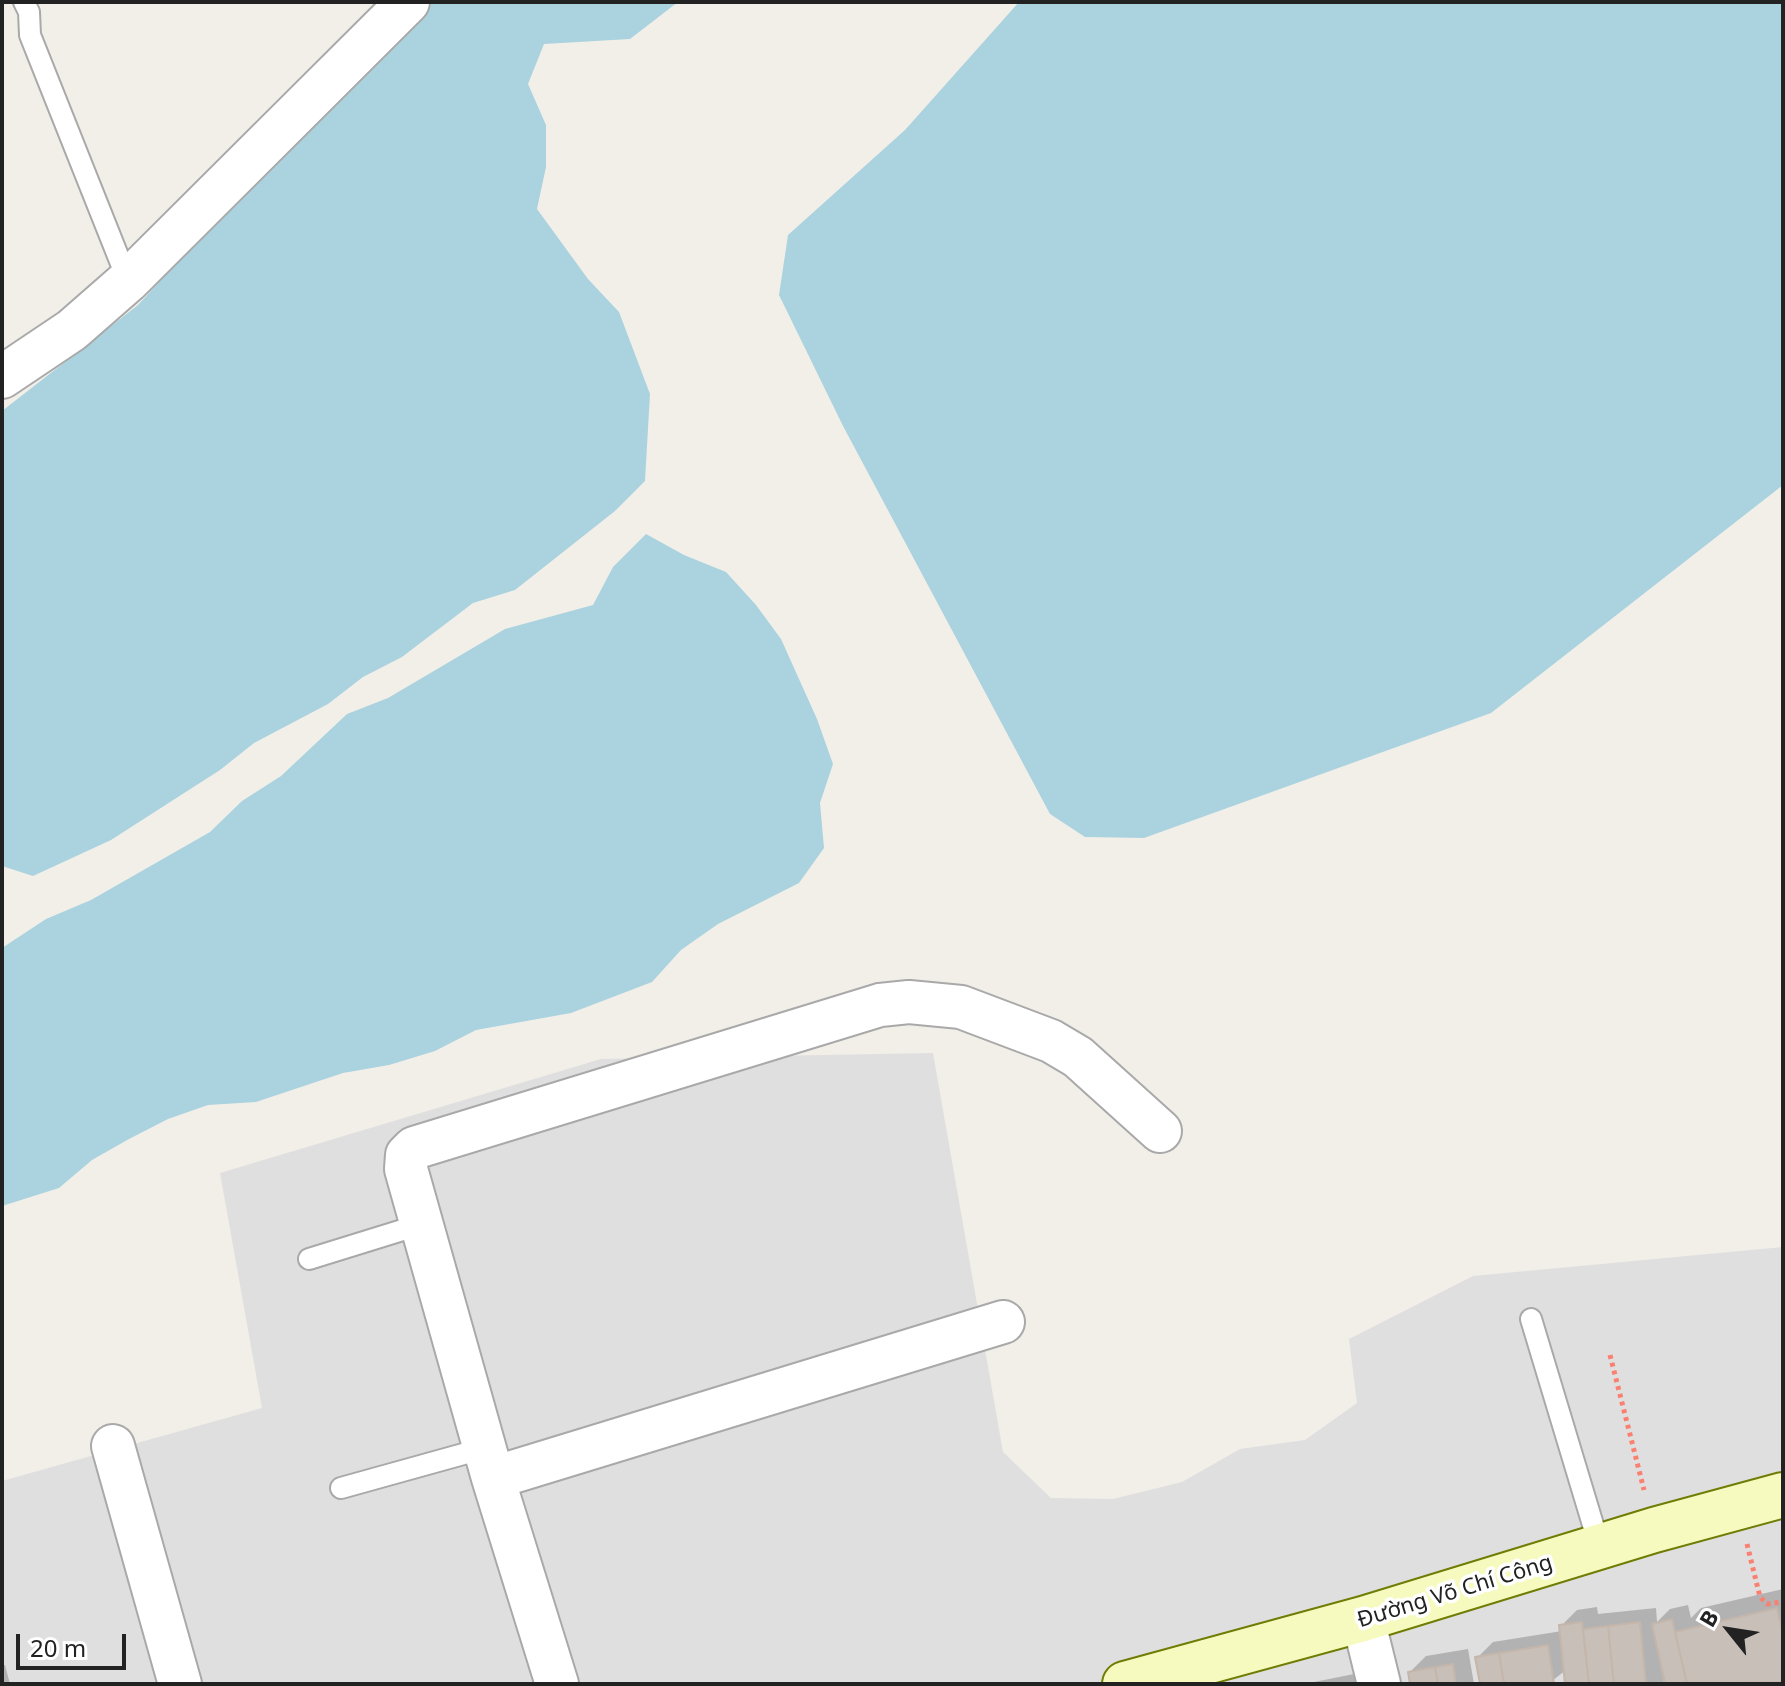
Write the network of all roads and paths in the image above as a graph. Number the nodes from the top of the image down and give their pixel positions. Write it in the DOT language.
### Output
graph roads {
  1 [pos="24,2"];
  2 [pos="408,2"];
  3 [pos="128,281"];
  4 [pos="2,377"];
  5 [pos="1160,1131"];
  6 [pos="422,1224"];
  7 [pos="309,1259"];
  8 [pos="1531,1319"];
  9 [pos="1003,1322"];
  10 [pos="1610,1355"];
  11 [pos="113,1446"];
  12 [pos="489,1463"];
  13 [pos="341,1488"];
  14 [pos="1783,1495"];
  15 [pos="1737,1508"];
  16 [pos="1654,1530"];
  17 [pos="1600,1548"];
  18 [pos="1783,1602"];
  19 [pos="1363,1619"];
  20 [pos="180,1684"];
  21 [pos="557,1684"];
  22 [pos="1125,1684"];
  23 [pos="1379,1684"];
  1 -- 3 [label="lane"];
  2 -- 3 [label="street"];
  3 -- 4 [label="street"];
  5 -- 6 [label="street"];
  6 -- 7 [label="lane"];
  6 -- 12 [label="street"];
  8 -- 17 [label="lane"];
  9 -- 12 [label="street"];
  10 -- 16 [label="path"];
  11 -- 20 [label="street"];
  12 -- 13 [label="lane"];
  12 -- 21 [label="street"];
  14 -- 15 [label="main road, Đường Võ Chí Công"];
  15 -- 16 [label="main road, Đường Võ Chí Công"];
  15 -- 18 [label="path"];
  16 -- 17 [label="main road, Đường Võ Chí Công"];
  17 -- 19 [label="main road, Đường Võ Chí Công"];
  19 -- 22 [label="main road, Đường Võ Chí Công"];
  19 -- 23 [label="street"];
}
